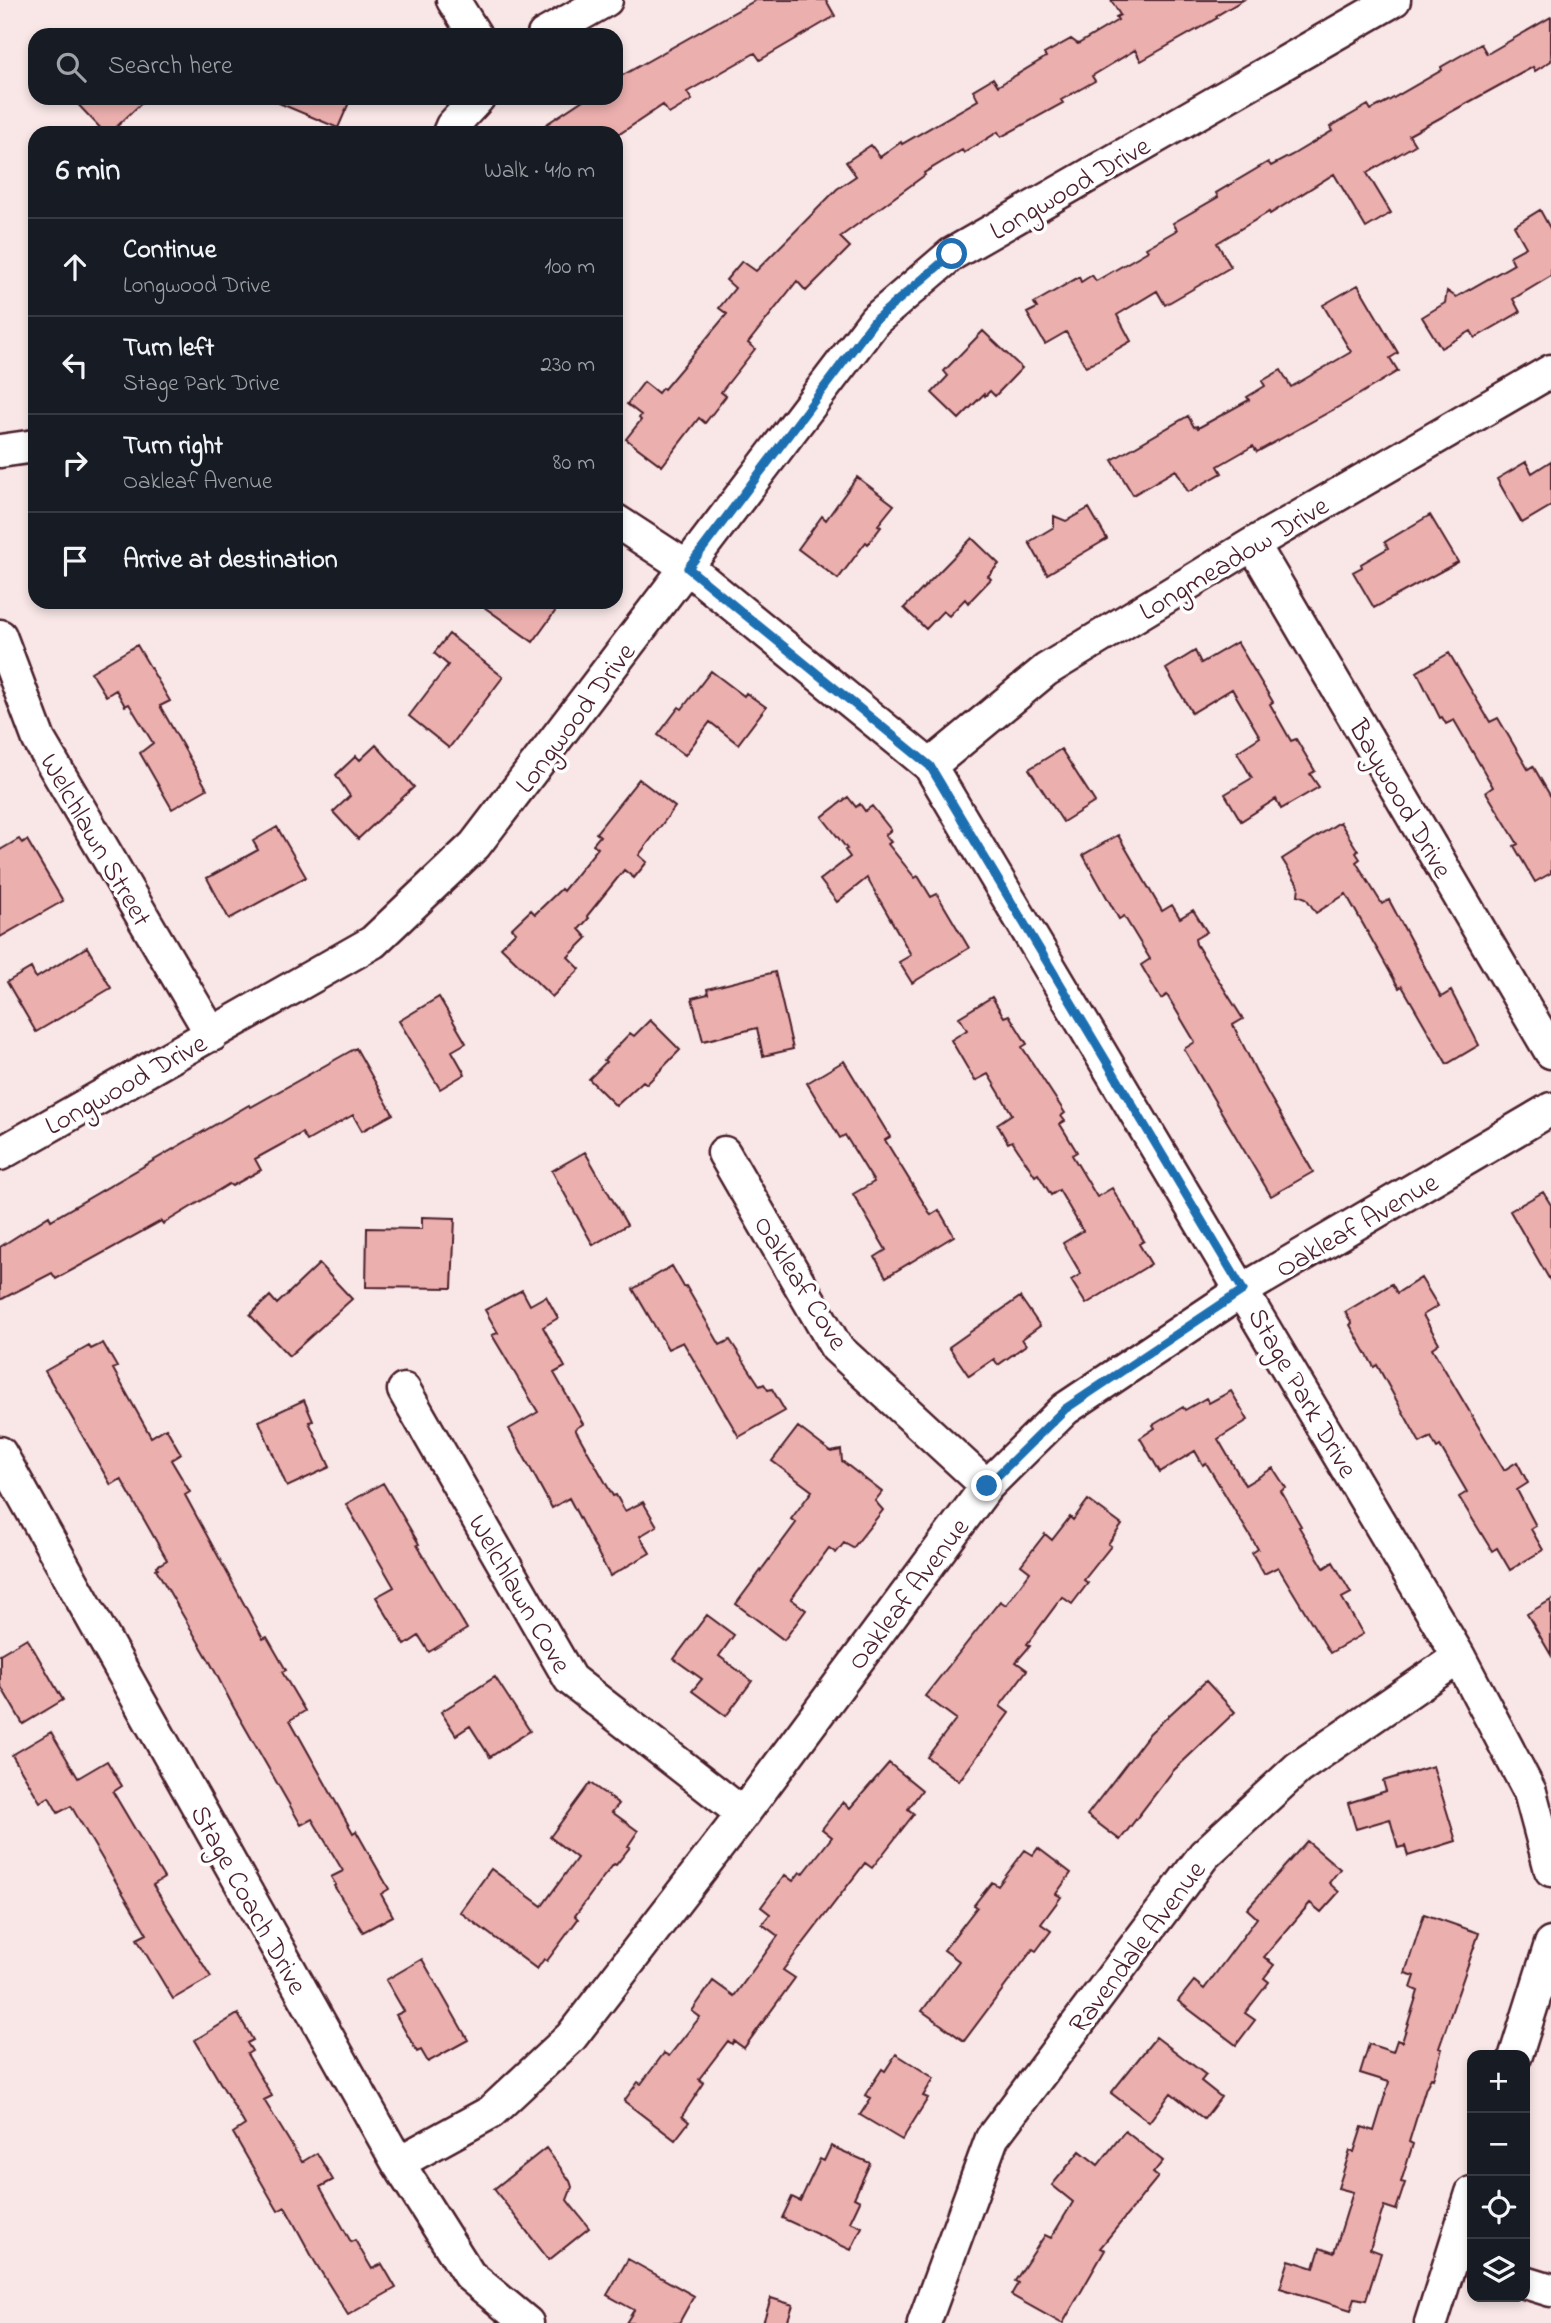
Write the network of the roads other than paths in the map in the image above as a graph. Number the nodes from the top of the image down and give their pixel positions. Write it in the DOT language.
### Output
graph roads {
  1 [pos="453,0"];
  2 [pos="606,0"];
  3 [pos="1394,0"];
  4 [pos="471,28"];
  5 [pos="556,28"];
  6 [pos="472,105"];
  7 [pos="452,126"];
  8 [pos="1551,371"];
  9 [pos="28,447"];
  10 [pos="0,451"];
  11 [pos="623,526"];
  12 [pos="1253,544"];
  13 [pos="688,568"];
  14 [pos="0,636"];
  15 [pos="930,766"];
  16 [pos="212,1035"];
  17 [pos="1551,1052"];
  18 [pos="1551,1109"];
  19 [pos="724,1153"];
  20 [pos="0,1154"];
  21 [pos="1243,1290"];
  22 [pos="404,1390"];
  23 [pos="0,1453"];
  24 [pos="987,1486"];
  25 [pos="1459,1657"];
  26 [pos="743,1814"];
  27 [pos="1551,1870"];
  28 [pos="1551,1944"];
  29 [pos="1518,2050"];
  30 [pos="398,2163"];
  31 [pos="1467,2228"];
  32 [pos="1462,2262"];
  33 [pos="1530,2284"];
  34 [pos="1551,2290"];
  35 [pos="527,2323"];
  36 [pos="924,2323"];
  37 [pos="1431,2323"];
  1 -- 4 [label="street"];
  2 -- 5 [label="street"];
  3 -- 13 [label="street, Longwood Drive"];
  6 -- 7 [label="street"];
  8 -- 12 [label="street, Longmeadow Drive"];
  9 -- 10 [label="street"];
  11 -- 13 [label="street, Stage Park Drive"];
  12 -- 15 [label="street, Longmeadow Drive"];
  12 -- 17 [label="street, Baywood Drive"];
  13 -- 15 [label="street, Stage Park Drive"];
  13 -- 16 [label="street, Longwood Drive"];
  14 -- 16 [label="street, Welchlawn Street"];
  15 -- 21 [label="street, Stage Park Drive"];
  16 -- 20 [label="street, Longwood Drive"];
  18 -- 21 [label="street, Oakleaf Avenue"];
  19 -- 24 [label="street, Oakleaf Cove"];
  21 -- 24 [label="street, Oakleaf Avenue"];
  21 -- 25 [label="street, Stage Park Drive"];
  22 -- 26 [label="street, Welchlawn Cove"];
  23 -- 30 [label="street, Stage Coach Drive"];
  24 -- 26 [label="street, Oakleaf Avenue"];
  25 -- 27 [label="street, Stage Park Drive"];
  25 -- 36 [label="street, Ravendale Avenue"];
  26 -- 30 [label="street, Oakleaf Avenue"];
  28 -- 29 [label="street"];
  30 -- 35 [label="street, Stage Coach Drive"];
  31 -- 32 [label="street"];
  32 -- 37 [label="street"];
  33 -- 34 [label="street"];
}
